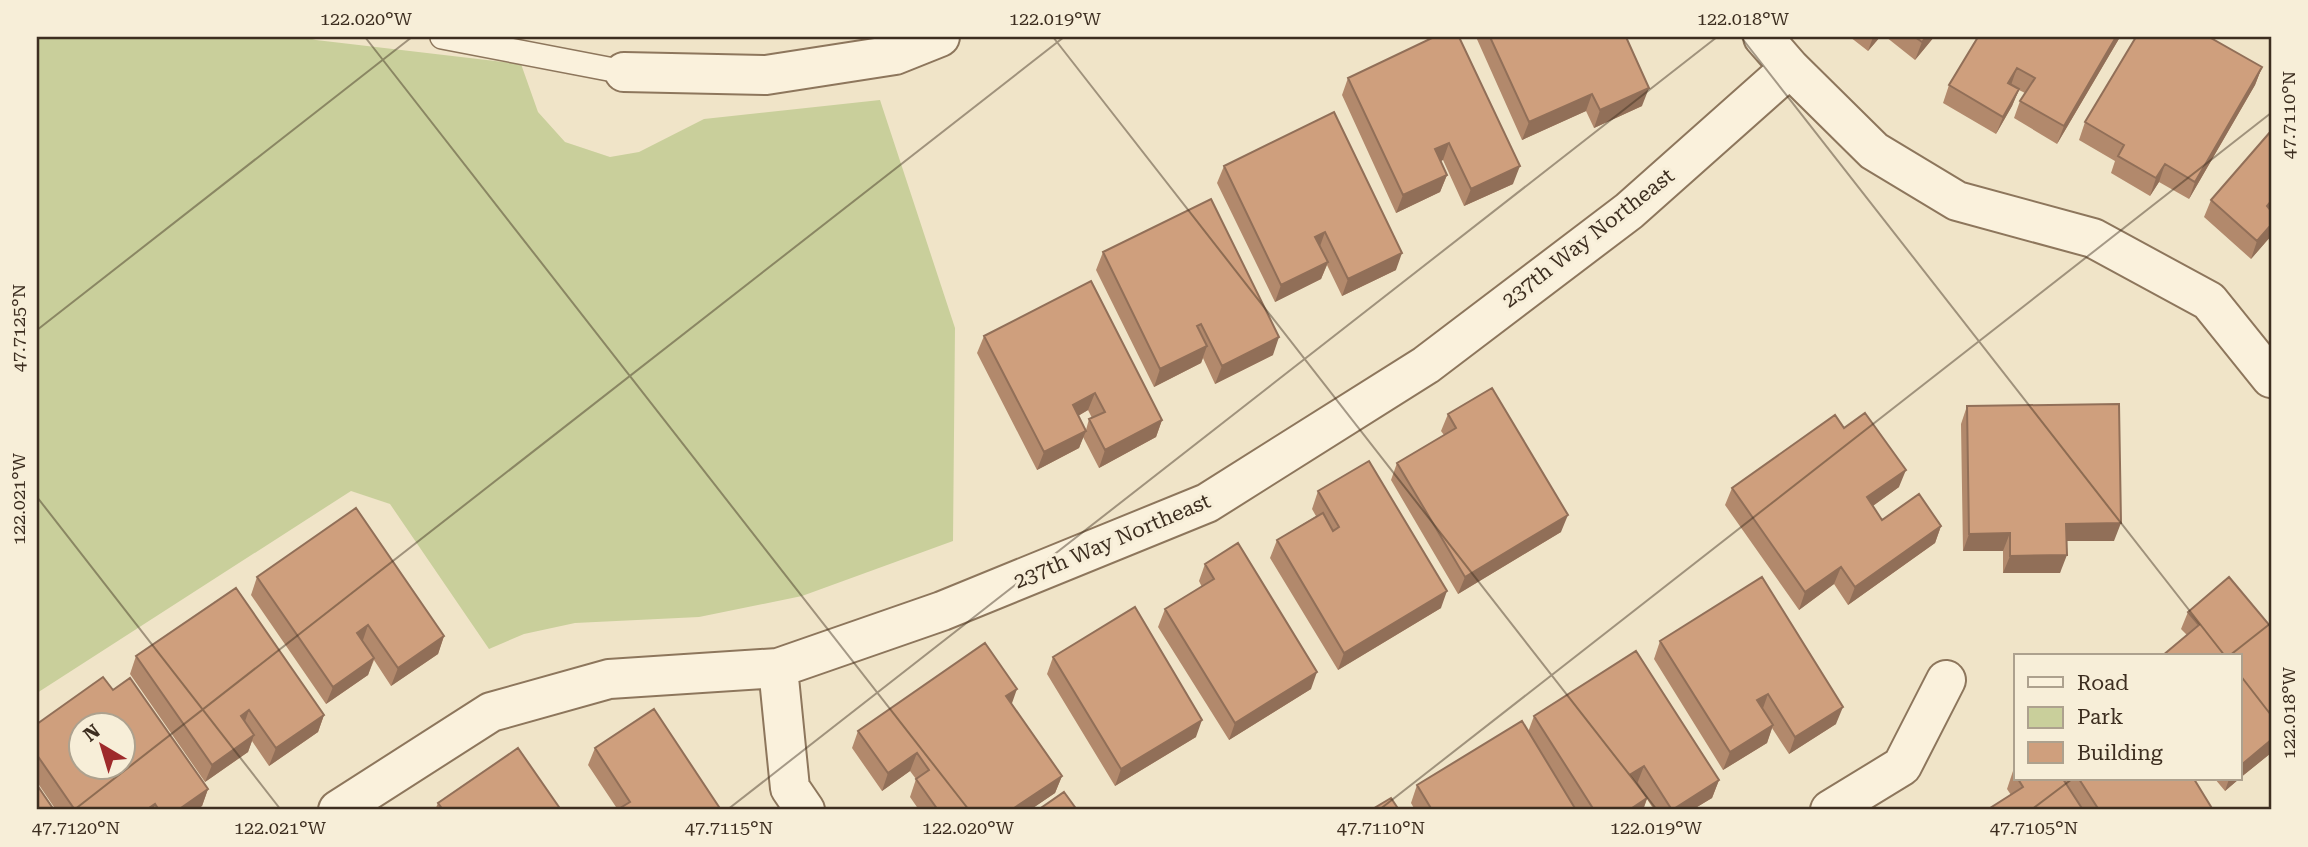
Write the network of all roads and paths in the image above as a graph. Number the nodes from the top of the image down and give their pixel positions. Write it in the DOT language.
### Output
graph roads {
  1 [pos="442,37"];
  2 [pos="940,37"];
  3 [pos="1763,37"];
  4 [pos="1790,68"];
  5 [pos="624,72"];
  6 [pos="2271,378"];
  7 [pos="778,668"];
  8 [pos="1946,680"];
  9 [pos="338,810"];
  10 [pos="805,810"];
  11 [pos="1830,810"];
  1 -- 5 [label="lane"];
  2 -- 5 [label="street"];
  3 -- 4 [label="street"];
  4 -- 6 [label="street"];
  4 -- 7 [label="street, 237th Way Northeast"];
  7 -- 9 [label="street, 237th Way Northeast"];
  7 -- 10 [label="street"];
  8 -- 11 [label="street"];
}
